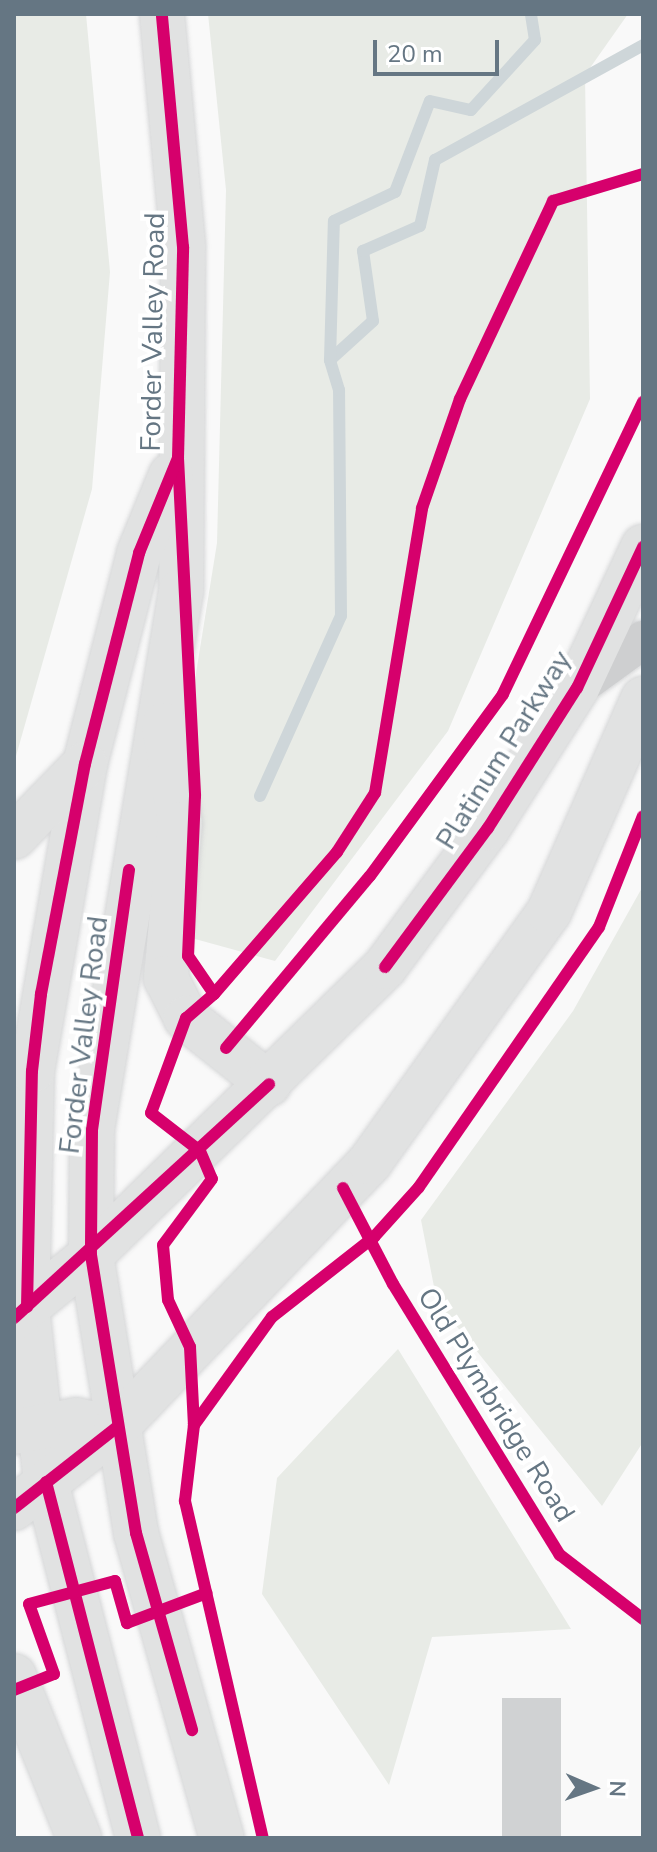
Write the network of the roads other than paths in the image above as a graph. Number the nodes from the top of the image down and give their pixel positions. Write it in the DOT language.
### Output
graph roads {
  1 [pos="162,14"];
  2 [pos="178,458"];
  3 [pos="643,547"];
  4 [pos="643,640"];
  5 [pos="577,688"];
  6 [pos="643,699"];
  7 [pos="164,725"];
  8 [pos="85,764"];
  9 [pos="14,837"];
  10 [pos="269,1084"];
  11 [pos="91,1255"];
  12 [pos="20,1312"];
  13 [pos="27,1428"];
  14 [pos="116,1428"];
  15 [pos="30,1495"];
  16 [pos="14,1676"];
  17 [pos="79,1838"];
  18 [pos="138,1838"];
  19 [pos="222,1838"];
  1 -- 2 [label="main road, Forder Valley Road"];
  2 -- 7 [label="main road, Forder Valley Road"];
  2 -- 8 [label="main road, Forder Valley Road"];
  3 -- 5 [label="main road, Platinum Parkway"];
  4 -- 5 [label="street"];
  5 -- 10 [label="main road, Platinum Parkway"];
  6 -- 14 [label="main road"];
  7 -- 10 [label="main road"];
  7 -- 11 [label="main road, Forder Valley Road"];
  8 -- 9 [label="main road"];
  8 -- 12 [label="main road, Forder Valley Road"];
  10 -- 11 [label="main road, Platinum Parkway"];
  11 -- 12 [label="main road"];
  11 -- 14 [label="main road, Forder Valley Road"];
  12 -- 13 [label="main road, Forder Valley Road"];
  13 -- 14 [label="main road"];
  13 -- 15 [label="main road, Forder Valley Road"];
  14 -- 15 [label="main road"];
  14 -- 19 [label="main road, Forder Valley Road"];
  15 -- 18 [label="main road, Forder Valley Road"];
  16 -- 17 [label="main road"];
}
